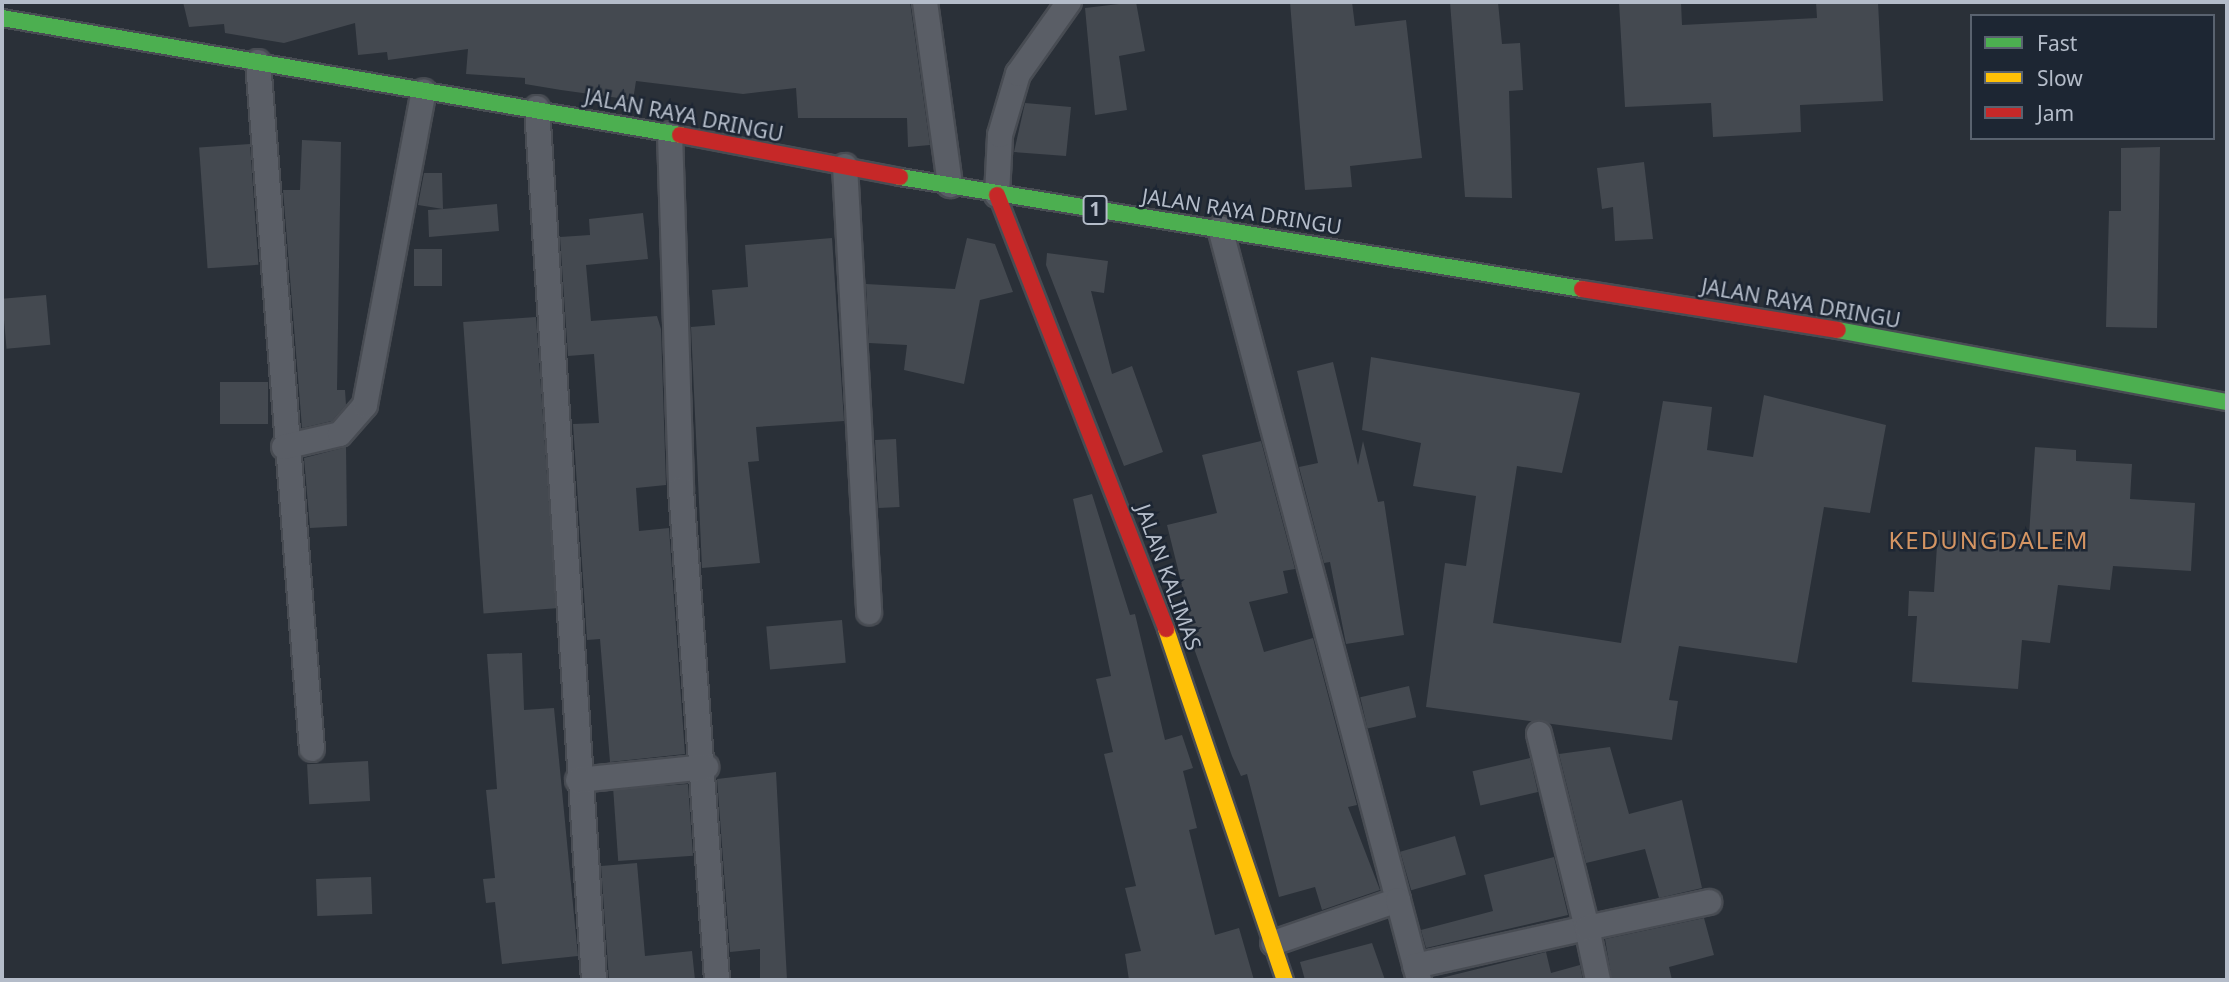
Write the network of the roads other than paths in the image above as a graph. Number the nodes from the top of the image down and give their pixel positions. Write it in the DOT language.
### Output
graph roads {
  1 [pos="925,2"];
  2 [pos="1069,2"];
  3 [pos="2,18"];
  4 [pos="258,62"];
  5 [pos="424,91"];
  6 [pos="537,108"];
  7 [pos="670,134"];
  8 [pos="845,166"];
  9 [pos="950,184"];
  10 [pos="997,195"];
  11 [pos="1220,228"];
  12 [pos="2225,401"];
  13 [pos="284,447"];
  14 [pos="869,612"];
  15 [pos="1539,734"];
  16 [pos="312,750"];
  17 [pos="706,767"];
  18 [pos="578,780"];
  19 [pos="1398,900"];
  20 [pos="1709,902"];
  21 [pos="1587,928"];
  22 [pos="1273,943"];
  23 [pos="1417,973"];
  24 [pos="594,980"];
  25 [pos="717,980"];
  26 [pos="1285,980"];
  27 [pos="1598,980"];
  1 -- 9 [label="street"];
  2 -- 10 [label="street"];
  3 -- 4 [label="main road, JALAN RAYA DRINGU / 1"];
  4 -- 5 [label="main road, JALAN RAYA DRINGU / 1"];
  4 -- 13 [label="street"];
  5 -- 6 [label="main road, JALAN RAYA DRINGU / 1"];
  5 -- 13 [label="street"];
  6 -- 7 [label="main road, JALAN RAYA DRINGU / 1"];
  6 -- 18 [label="street"];
  7 -- 8 [label="main road, JALAN RAYA DRINGU / 1"];
  7 -- 17 [label="street"];
  8 -- 9 [label="main road, JALAN RAYA DRINGU / 1"];
  8 -- 14 [label="street"];
  9 -- 10 [label="main road, JALAN RAYA DRINGU / 1"];
  10 -- 11 [label="main road, JALAN RAYA DRINGU / 1"];
  10 -- 22 [label="main road, JALAN KALIMAS"];
  11 -- 12 [label="main road, JALAN RAYA DRINGU / 1"];
  11 -- 19 [label="street"];
  13 -- 16 [label="street"];
  15 -- 21 [label="street"];
  17 -- 18 [label="street"];
  17 -- 25 [label="street"];
  18 -- 24 [label="street"];
  19 -- 22 [label="street"];
  19 -- 23 [label="street"];
  20 -- 21 [label="street"];
  21 -- 23 [label="street"];
  21 -- 27 [label="street"];
  22 -- 26 [label="main road, JALAN KALIMAS"];
}
